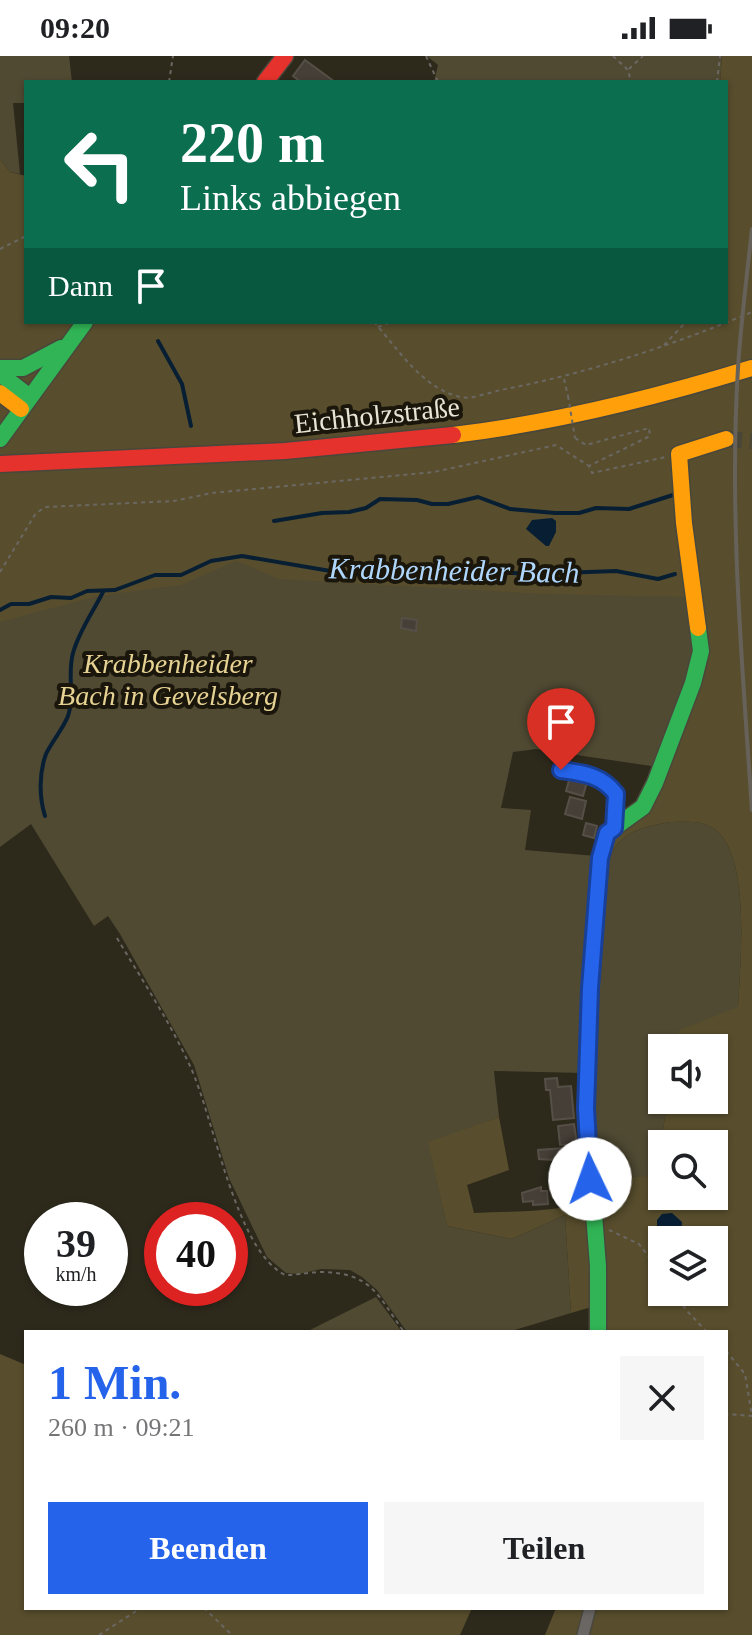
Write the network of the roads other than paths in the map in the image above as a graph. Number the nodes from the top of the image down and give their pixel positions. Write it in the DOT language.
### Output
graph roads {
  1 [pos="285,56"];
  2 [pos="267,80"];
  3 [pos="83,324"];
  4 [pos="69,343"];
  5 [pos="752,368"];
  6 [pos="0,371"];
  7 [pos="0,393"];
  8 [pos="26,403"];
  9 [pos="0,439"];
  10 [pos="726,439"];
  11 [pos="0,464"];
  12 [pos="561,770"];
  13 [pos="614,828"];
  14 [pos="598,1330"];
  15 [pos="589,1610"];
  16 [pos="583,1635"];
  1 -- 2 [label="street"];
  3 -- 4 [label="street"];
  4 -- 6 [label="street"];
  4 -- 8 [label="street"];
  5 -- 11 [label="street, Eichholzstraße"];
  6 -- 8 [label="street"];
  7 -- 8 [label="street"];
  8 -- 9 [label="street"];
  10 -- 13 [label="street"];
  12 -- 13 [label="lane"];
  13 -- 14 [label="street"];
  15 -- 16 [label="street"];
}
